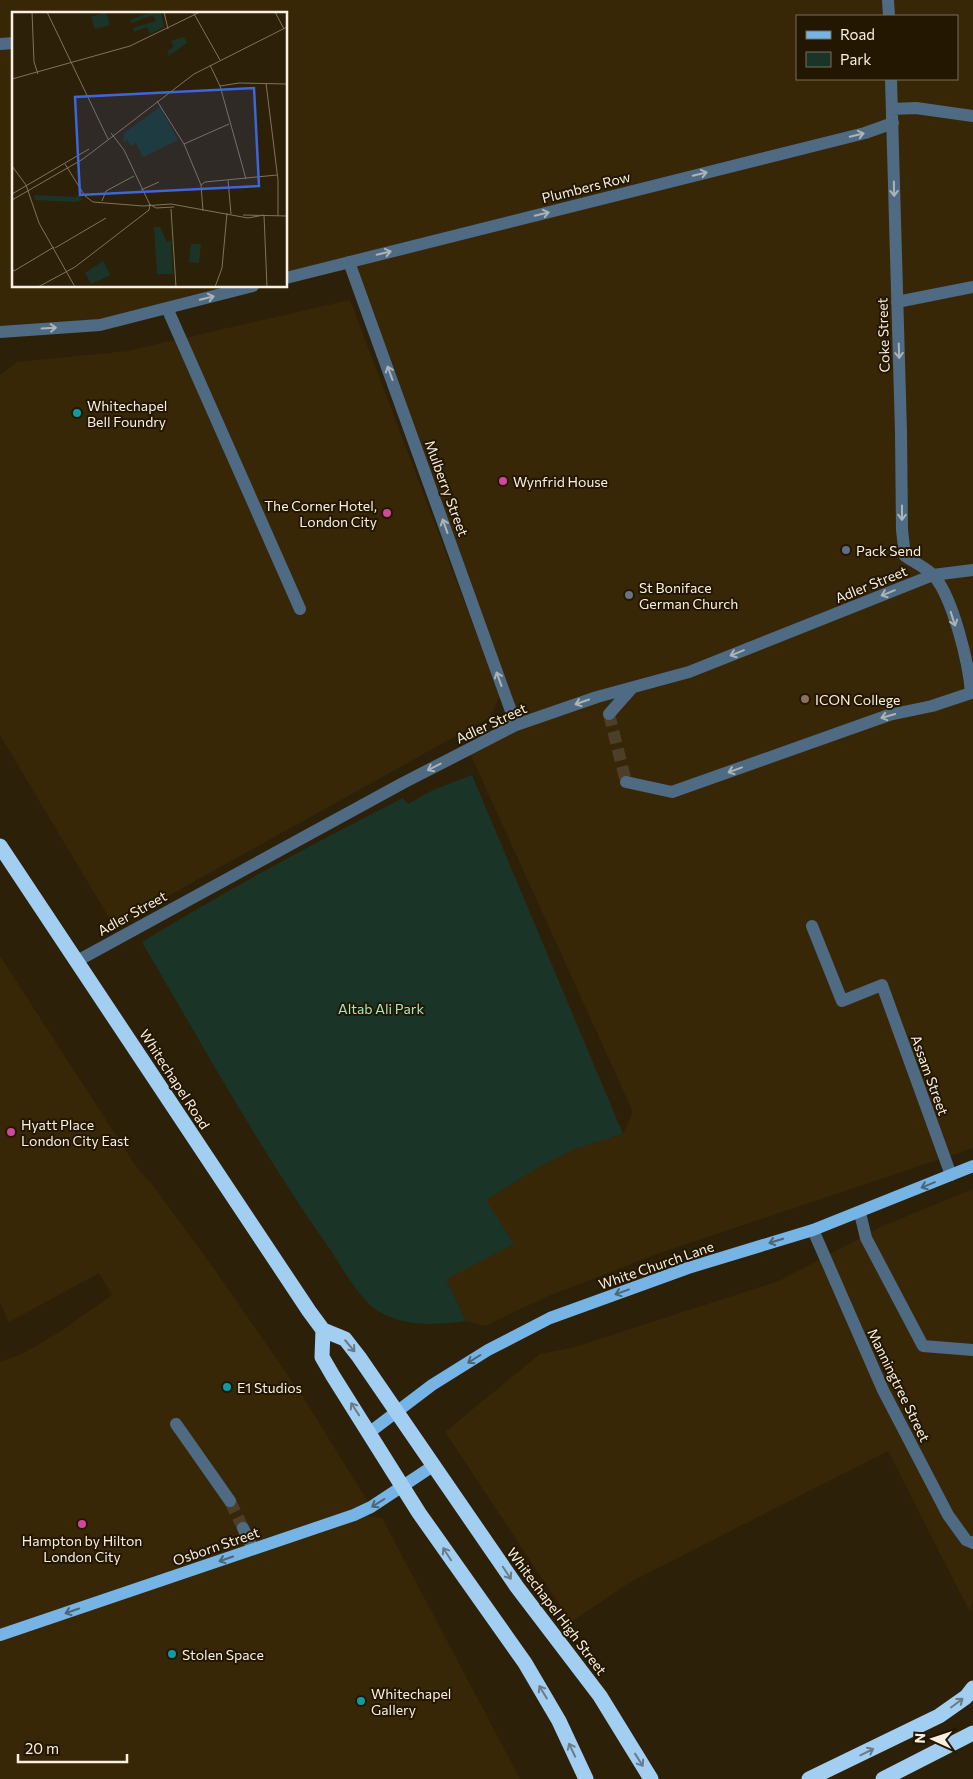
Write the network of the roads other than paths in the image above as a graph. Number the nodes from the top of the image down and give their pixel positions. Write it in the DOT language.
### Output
graph roads {
  1 [pos="888,0"];
  2 [pos="889,15"];
  3 [pos="891,80"];
  4 [pos="892,109"];
  5 [pos="973,116"];
  6 [pos="893,123"];
  7 [pos="349,262"];
  8 [pos="288,277"];
  9 [pos="973,287"];
  10 [pos="245,288"];
  11 [pos="897,302"];
  12 [pos="167,308"];
  13 [pos="0,332"];
  14 [pos="973,570"];
  15 [pos="933,575"];
  16 [pos="300,609"];
  17 [pos="632,688"];
  18 [pos="609,714"];
  19 [pos="516,725"];
  20 [pos="626,782"];
  21 [pos="0,846"];
  22 [pos="812,926"];
  23 [pos="77,961"];
  24 [pos="973,1166"];
  25 [pos="951,1175"];
  26 [pos="860,1213"];
  27 [pos="813,1230"];
  28 [pos="323,1330"];
  29 [pos="973,1350"];
  30 [pos="398,1413"];
  31 [pos="176,1424"];
  32 [pos="370,1432"];
  33 [pos="433,1466"];
  34 [pos="404,1486"];
  35 [pos="230,1501"];
  36 [pos="243,1528"];
  37 [pos="973,1543"];
  38 [pos="253,1549"];
  39 [pos="0,1635"];
  40 [pos="973,1688"];
  41 [pos="973,1732"];
  42 [pos="586,1779"];
  43 [pos="651,1779"];
  44 [pos="809,1779"];
  45 [pos="883,1779"];
  1 -- 2 [label="street"];
  3 -- 4 [label="street, Coke Street"];
  4 -- 5 [label="street"];
  4 -- 6 [label="street, Coke Street"];
  7 -- 6 [label="street, Plumbers Row, one-way"];
  6 -- 11 [label="street, Coke Street, one-way"];
  7 -- 8 [label="street, Plumbers Row"];
  19 -- 7 [label="street, Mulberry Street, one-way"];
  9 -- 11 [label="street"];
  12 -- 10 [label="street, one-way"];
  11 -- 15 [label="street, Coke Street, one-way"];
  13 -- 12 [label="street, one-way"];
  12 -- 16 [label="street"];
  14 -- 15 [label="street, Adler Street"];
  15 -- 17 [label="street, Adler Street, one-way"];
  15 -- 20 [label="street, one-way"];
  17 -- 18 [label="street"];
  17 -- 19 [label="street, Adler Street, one-way"];
  19 -- 23 [label="street, Adler Street, one-way"];
  21 -- 23 [label="highway, Whitechapel Road"];
  22 -- 25 [label="street, Assam Street"];
  23 -- 28 [label="highway, Whitechapel Road"];
  24 -- 25 [label="main road, White Church Lane"];
  25 -- 26 [label="main road, White Church Lane, one-way"];
  26 -- 27 [label="main road, White Church Lane"];
  26 -- 29 [label="street"];
  27 -- 30 [label="main road, White Church Lane, one-way"];
  27 -- 37 [label="street, Manningtree Street"];
  28 -- 30 [label="highway, one-way"];
  32 -- 28 [label="highway, one-way"];
  30 -- 32 [label="main road, White Church Lane"];
  30 -- 33 [label="highway"];
  31 -- 35 [label="street"];
  32 -- 34 [label="highway"];
  33 -- 34 [label="main road, Osborn Street"];
  33 -- 43 [label="highway, Whitechapel High Street, one-way"];
  34 -- 38 [label="main road, Osborn Street, one-way"];
  42 -- 34 [label="highway, one-way"];
  36 -- 38 [label="street"];
  38 -- 39 [label="main road, Osborn Street, one-way"];
  44 -- 40 [label="highway, one-way"];
  41 -- 45 [label="highway"];
}
